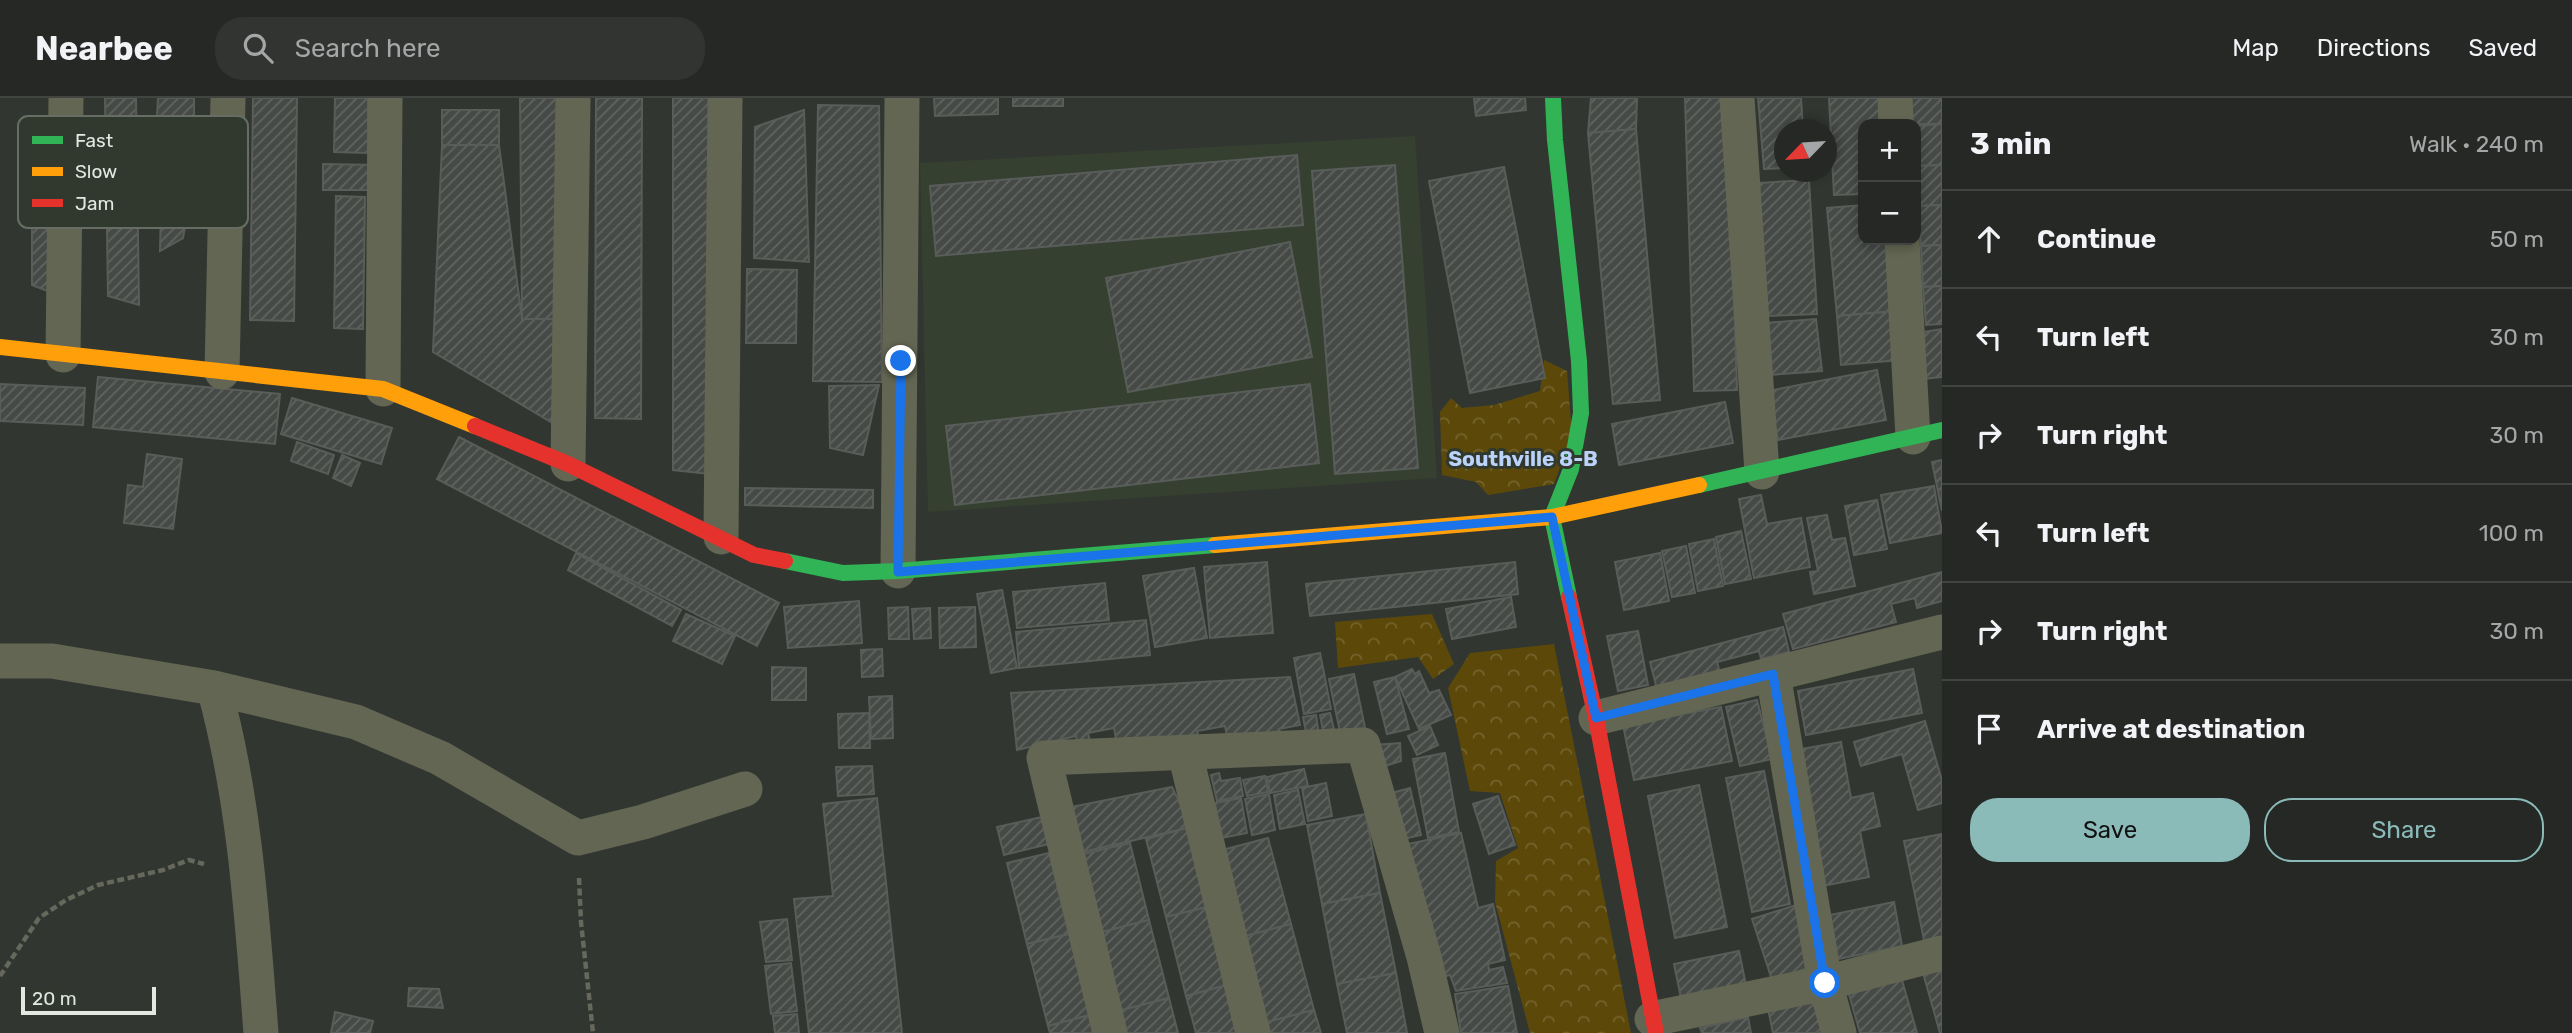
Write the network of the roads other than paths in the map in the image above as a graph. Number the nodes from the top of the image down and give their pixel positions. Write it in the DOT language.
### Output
graph roads {
  1 [pos="66,98"];
  2 [pos="228,98"];
  3 [pos="385,98"];
  4 [pos="573,98"];
  5 [pos="725,98"];
  6 [pos="902,98"];
  7 [pos="1553,98"];
  8 [pos="1737,98"];
  9 [pos="1895,98"];
  10 [pos="66,116"];
  11 [pos="228,116"];
  12 [pos="1896,119"];
  13 [pos="64,228"];
  14 [pos="225,228"];
  15 [pos="1903,245"];
  16 [pos="0,346"];
  17 [pos="63,355"];
  18 [pos="222,372"];
  19 [pos="383,389"];
  20 [pos="1927,434"];
  21 [pos="568,464"];
  22 [pos="1762,472"];
  23 [pos="1552,517"];
  24 [pos="721,537"];
  25 [pos="898,572"];
  26 [pos="1942,632"];
  27 [pos="0,661"];
  28 [pos="1773,674"];
  29 [pos="214,688"];
  30 [pos="1596,718"];
  31 [pos="1185,753"];
  32 [pos="745,789"];
  33 [pos="1942,953"];
  34 [pos="1825,983"];
  35 [pos="1654,1026"];
  36 [pos="261,1033"];
  37 [pos="1110,1033"];
  38 [pos="1253,1033"];
  39 [pos="1442,1033"];
  40 [pos="1839,1033"];
  1 -- 10 [label="street"];
  2 -- 11 [label="street"];
  3 -- 19 [label="street"];
  4 -- 21 [label="street"];
  5 -- 24 [label="street"];
  6 -- 25 [label="street"];
  7 -- 23 [label="street"];
  8 -- 22 [label="street"];
  9 -- 12 [label="street"];
  13 -- 17 [label="street"];
  14 -- 18 [label="street"];
  15 -- 20 [label="street"];
  16 -- 17 [label="street"];
  17 -- 18 [label="street"];
  18 -- 19 [label="street"];
  19 -- 21 [label="street"];
  20 -- 22 [label="street"];
  21 -- 24 [label="street"];
  22 -- 23 [label="street"];
  23 -- 25 [label="street"];
  23 -- 30 [label="street"];
  24 -- 25 [label="street"];
  26 -- 28 [label="street"];
  27 -- 29 [label="street"];
  28 -- 30 [label="street"];
  28 -- 34 [label="street"];
  29 -- 32 [label="street"];
  29 -- 36 [label="street"];
  30 -- 35 [label="street"];
  31 -- 37 [label="street"];
  31 -- 38 [label="street"];
  31 -- 39 [label="street"];
  33 -- 34 [label="street"];
  34 -- 35 [label="street"];
  34 -- 40 [label="street"];
}
